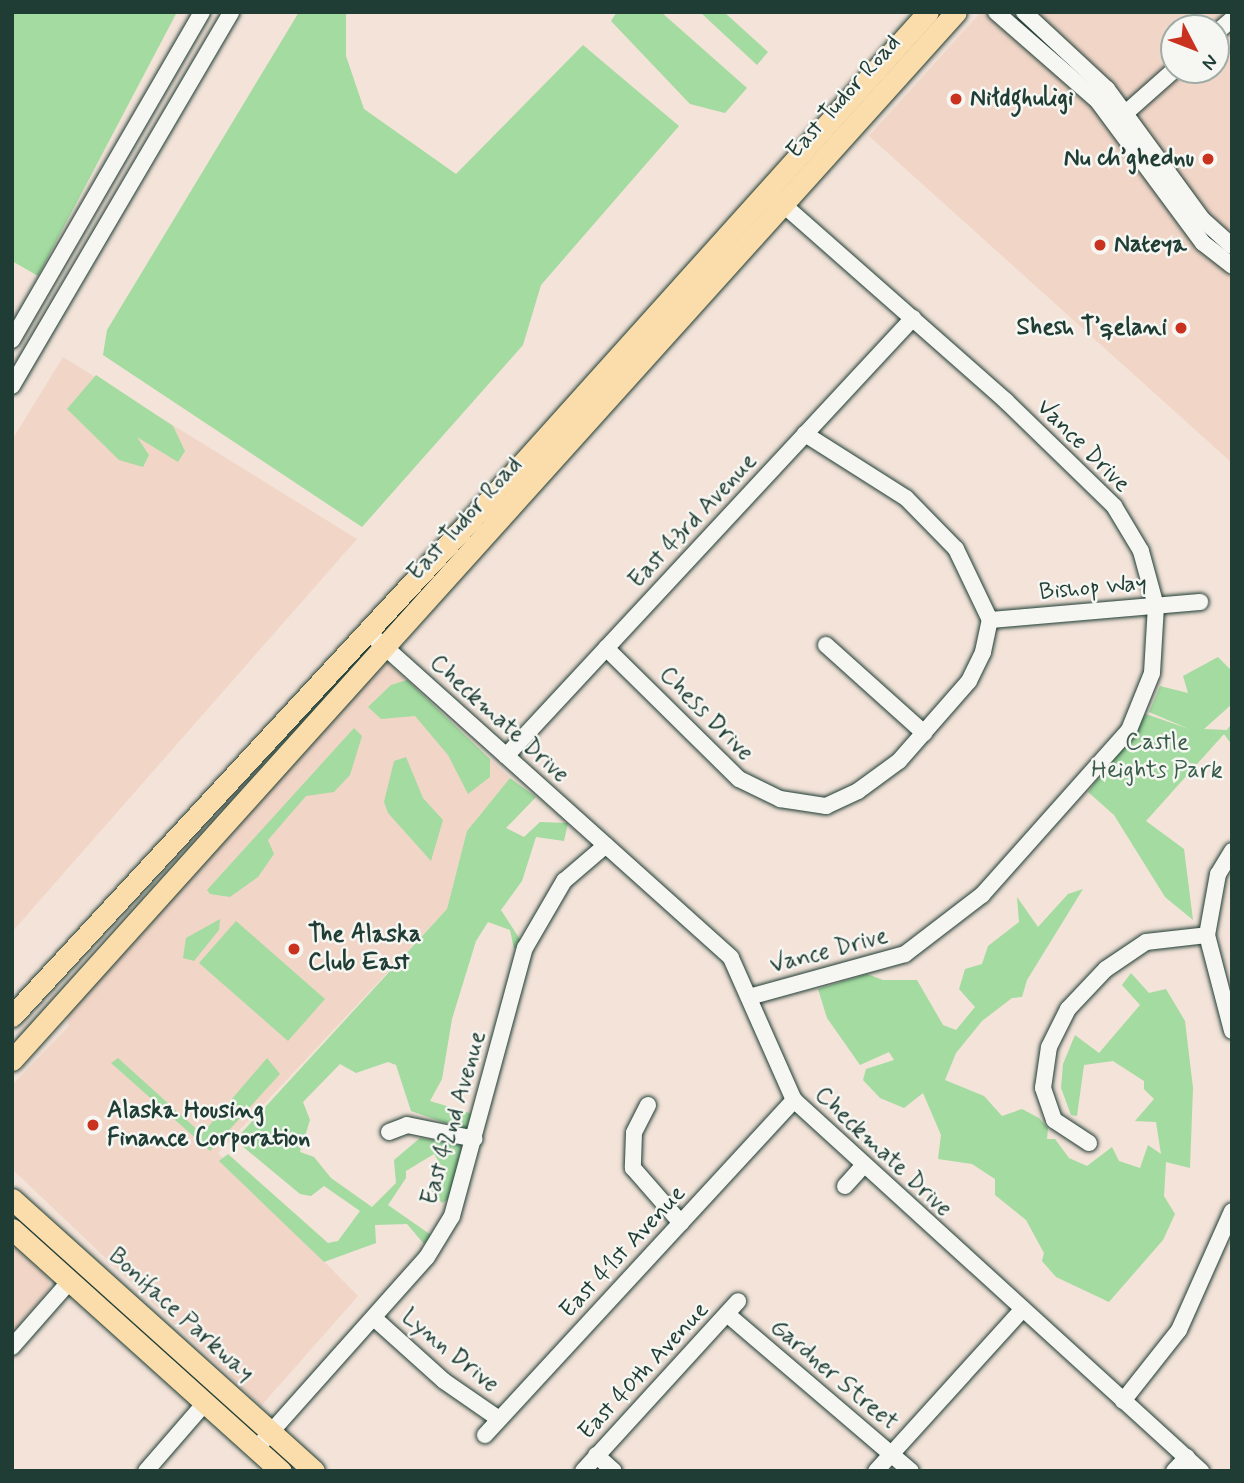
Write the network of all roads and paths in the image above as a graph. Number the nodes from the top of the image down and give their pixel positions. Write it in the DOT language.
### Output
graph roads {
  1 [pos="202,12"];
  2 [pos="231,12"];
  3 [pos="928,12"];
  4 [pos="956,12"];
  5 [pos="996,12"];
  6 [pos="1024,12"];
  7 [pos="1160,82"];
  8 [pos="1121,117"];
  9 [pos="776,197"];
  10 [pos="1232,246"];
  11 [pos="1232,266"];
  12 [pos="913,318"];
  13 [pos="12,340"];
  14 [pos="12,386"];
  15 [pos="805,434"];
  16 [pos="1200,602"];
  17 [pos="1156,606"];
  18 [pos="990,620"];
  19 [pos="367,631"];
  20 [pos="826,645"];
  21 [pos="385,646"];
  22 [pos="606,648"];
  23 [pos="924,733"];
  24 [pos="506,756"];
  25 [pos="606,845"];
  26 [pos="1232,850"];
  27 [pos="1207,935"];
  28 [pos="748,997"];
  29 [pos="12,1016"];
  30 [pos="1232,1031"];
  31 [pos="12,1060"];
  32 [pos="794,1100"];
  33 [pos="648,1105"];
  34 [pos="389,1132"];
  35 [pos="475,1139"];
  36 [pos="1089,1143"];
  37 [pos="863,1166"];
  38 [pos="845,1186"];
  39 [pos="12,1199"];
  40 [pos="1232,1212"];
  41 [pos="681,1223"];
  42 [pos="12,1229"];
  43 [pos="1225,1250"];
  44 [pos="70,1281"];
  45 [pos="738,1301"];
  46 [pos="1021,1311"];
  47 [pos="727,1314"];
  48 [pos="374,1318"];
  49 [pos="12,1347"];
  50 [pos="1124,1401"];
  51 [pos="205,1403"];
  52 [pos="499,1419"];
  53 [pos="272,1432"];
  54 [pos="485,1435"];
  55 [pos="256,1449"];
  56 [pos="893,1453"];
  57 [pos="596,1455"];
  58 [pos="1186,1457"];
  59 [pos="146,1471"];
  60 [pos="281,1471"];
  61 [pos="314,1471"];
  62 [pos="583,1471"];
  63 [pos="614,1471"];
  64 [pos="876,1471"];
  65 [pos="911,1471"];
  66 [pos="1174,1471"];
  67 [pos="1201,1471"];
  1 -- 13 [label="street"];
  2 -- 14 [label="street"];
  3 -- 9 [label="main road, East Tudor Road"];
  4 -- 9 [label="main road, East Tudor Road"];
  5 -- 8 [label="street"];
  6 -- 8 [label="street"];
  7 -- 8 [label="street"];
  8 -- 10 [label="street"];
  8 -- 11 [label="street"];
  9 -- 12 [label="street, Vance Drive"];
  9 -- 19 [label="main road, East Tudor Road"];
  9 -- 21 [label="main road, East Tudor Road"];
  12 -- 15 [label="street, East 43rd Avenue"];
  12 -- 17 [label="street, Vance Drive"];
  15 -- 18 [label="street"];
  15 -- 22 [label="street, East 43rd Avenue"];
  16 -- 17 [label="street, Bishop Way"];
  17 -- 18 [label="street, Bishop Way"];
  17 -- 28 [label="street, Vance Drive"];
  18 -- 23 [label="street, Chess Drive"];
  19 -- 21 [label="street, Checkmate Drive"];
  19 -- 29 [label="main road, East Tudor Road"];
  20 -- 23 [label="street"];
  21 -- 24 [label="street, Checkmate Drive"];
  21 -- 31 [label="main road, East Tudor Road"];
  22 -- 23 [label="street, Chess Drive"];
  22 -- 24 [label="street, East 43rd Avenue"];
  24 -- 25 [label="street, Checkmate Drive"];
  25 -- 28 [label="street, Checkmate Drive"];
  25 -- 35 [label="street, East 42nd Avenue"];
  26 -- 27 [label="street"];
  27 -- 30 [label="street"];
  27 -- 36 [label="street"];
  28 -- 32 [label="street, Checkmate Drive"];
  32 -- 37 [label="street, Checkmate Drive"];
  32 -- 41 [label="street, East 41st Avenue"];
  33 -- 41 [label="street"];
  34 -- 35 [label="street"];
  35 -- 48 [label="street, East 42nd Avenue"];
  37 -- 38 [label="street"];
  37 -- 46 [label="street, Checkmate Drive"];
  39 -- 53 [label="main road, Boniface Parkway"];
  40 -- 43 [label="street"];
  41 -- 52 [label="street, East 41st Avenue"];
  42 -- 44 [label="main road, Boniface Parkway"];
  43 -- 50 [label="street"];
  44 -- 49 [label="street"];
  44 -- 51 [label="main road, Boniface Parkway"];
  45 -- 47 [label="street, East 40th Avenue"];
  46 -- 50 [label="street, Checkmate Drive"];
  46 -- 56 [label="street"];
  47 -- 56 [label="street, Gardner Street"];
  47 -- 57 [label="street, East 40th Avenue"];
  48 -- 52 [label="street, Lynn Drive"];
  48 -- 53 [label="street, East 42nd Avenue"];
  50 -- 58 [label="street, Checkmate Drive"];
  51 -- 55 [label="main road, Boniface Parkway"];
  51 -- 59 [label="street"];
  52 -- 54 [label="street, East 41st Avenue"];
  53 -- 55 [label="street, East 42nd Avenue"];
  53 -- 61 [label="main road, Boniface Parkway"];
  55 -- 60 [label="main road, Boniface Parkway"];
  56 -- 64 [label="street"];
  56 -- 65 [label="street, Gardner Street"];
  57 -- 62 [label="street, East 40th Avenue"];
  57 -- 63 [label="street"];
  58 -- 66 [label="street"];
  58 -- 67 [label="street, Checkmate Drive"];
}
